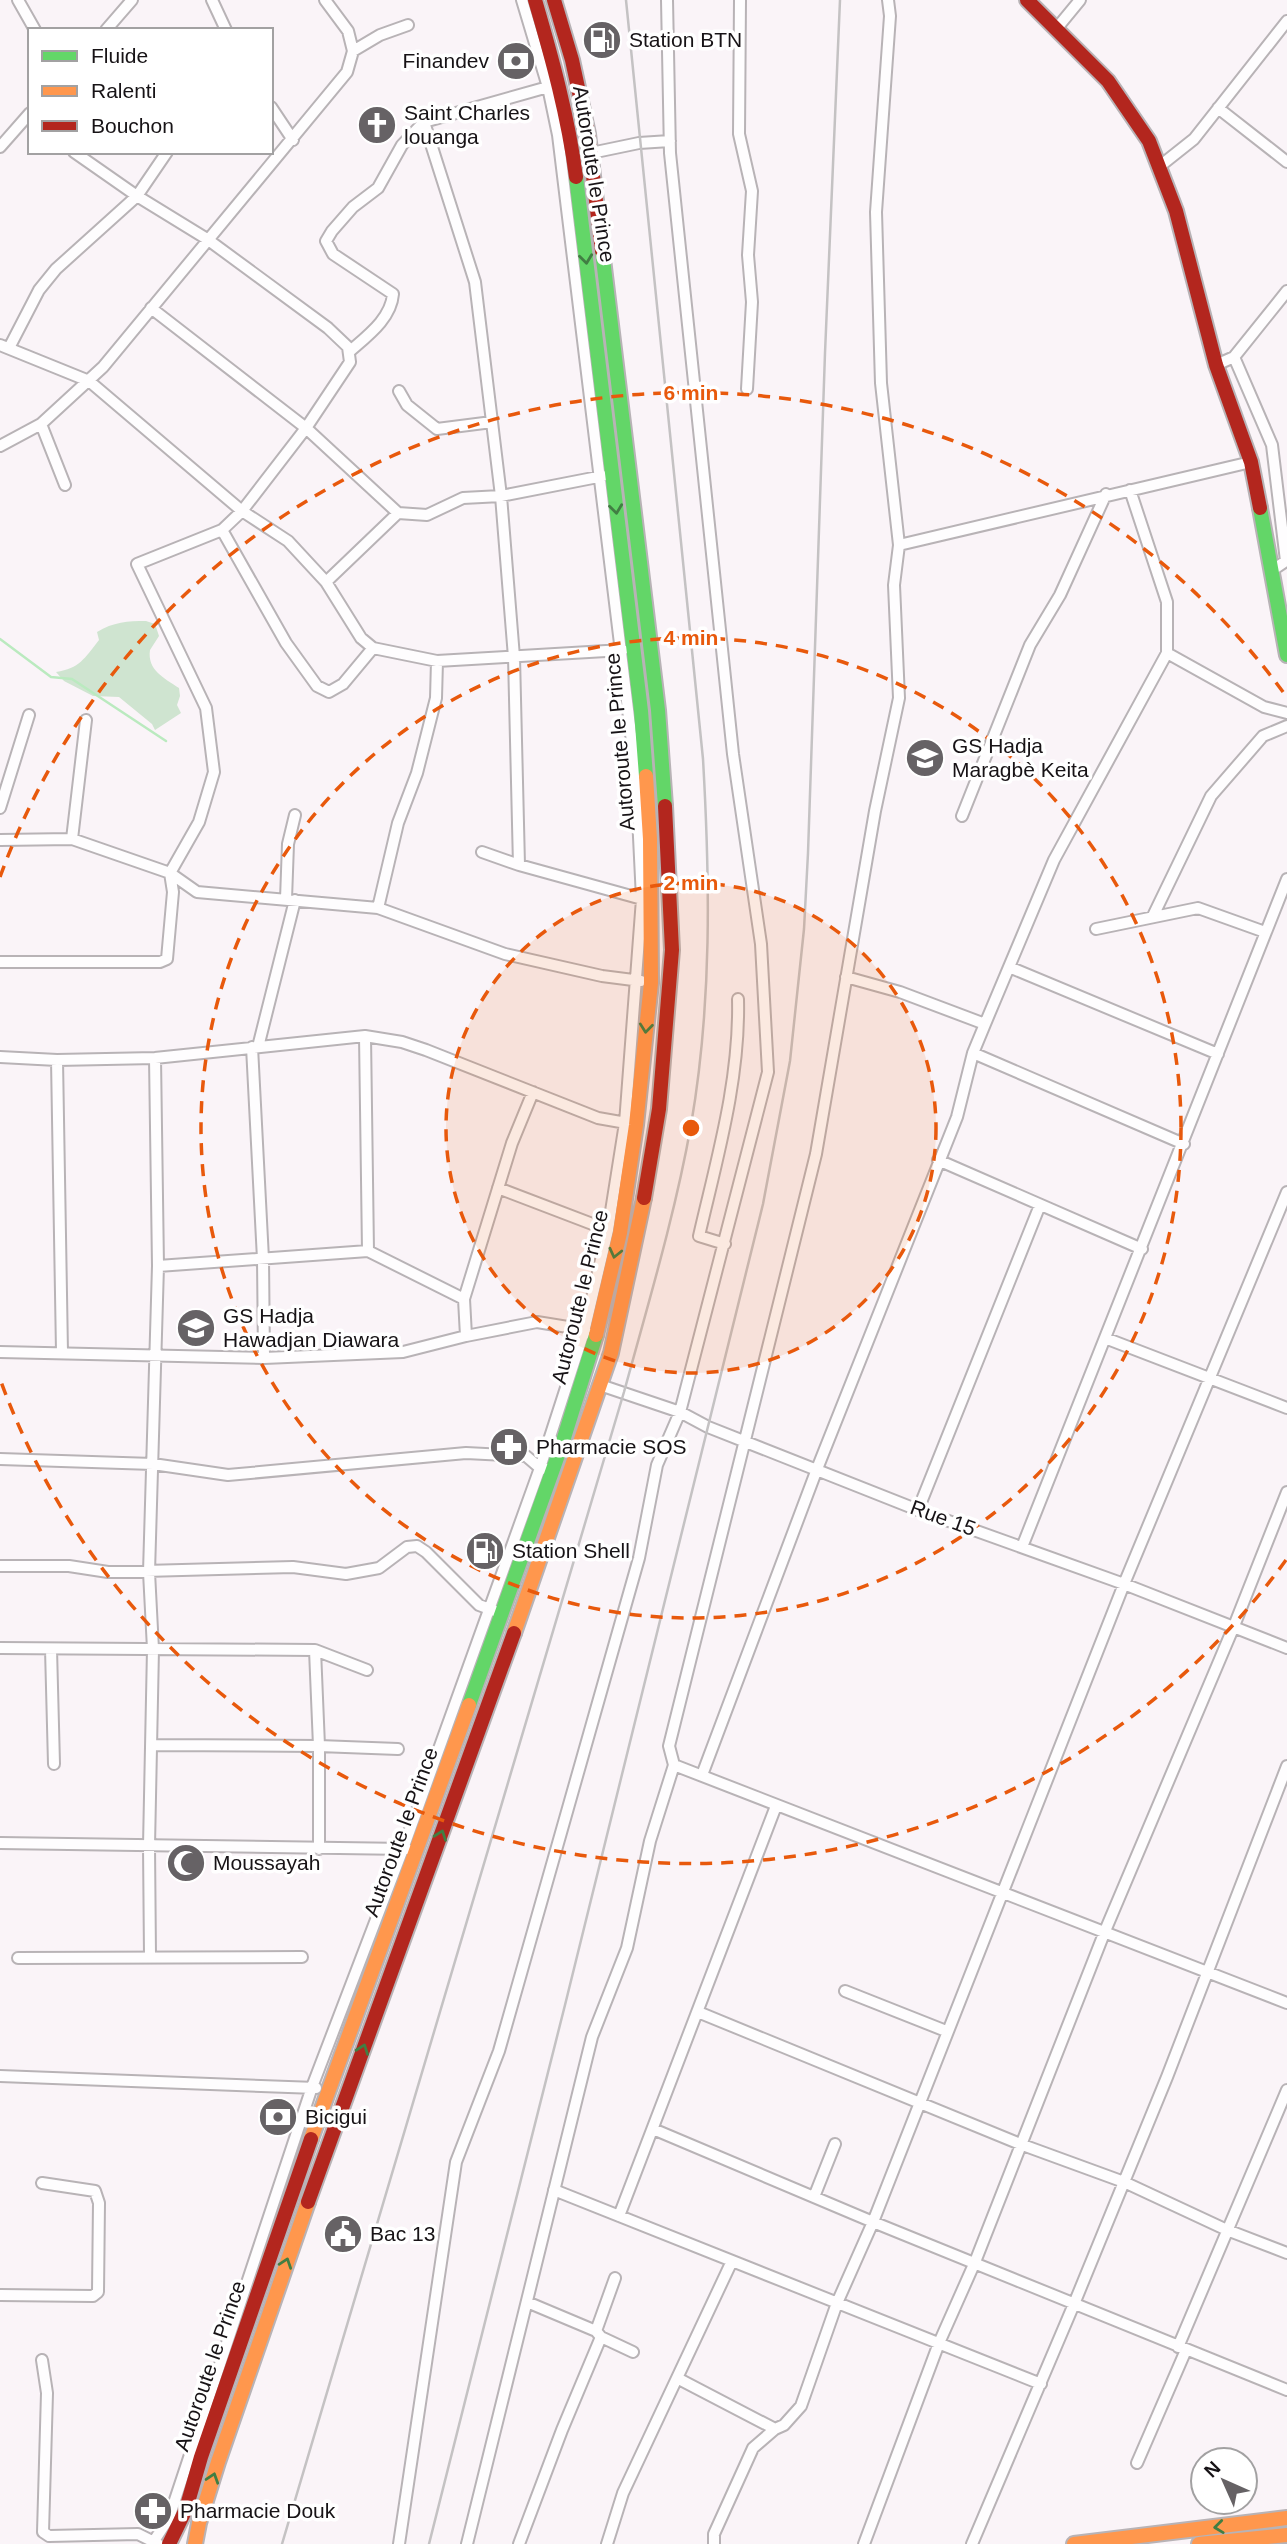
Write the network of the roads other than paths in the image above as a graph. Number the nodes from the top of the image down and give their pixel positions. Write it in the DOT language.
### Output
graph roads {
  1 [pos="18,0"];
  2 [pos="132,0"];
  3 [pos="212,0"];
  4 [pos="325,0"];
  5 [pos="522,0"];
  6 [pos="535,0"];
  7 [pos="554,0"];
  8 [pos="667,0"];
  9 [pos="740,0"];
  10 [pos="888,0"];
  11 [pos="1027,0"];
  12 [pos="1080,0"];
  13 [pos="1287,21"];
  14 [pos="408,25"];
  15 [pos="35,28"];
  16 [pos="108,28"];
  17 [pos="225,28"];
  18 [pos="1057,28"];
  19 [pos="353,51"];
  20 [pos="548,87"];
  21 [pos="1218,108"];
  22 [pos="273,110"];
  23 [pos="28,117"];
  24 [pos="424,122"];
  25 [pos="293,140"];
  26 [pos="670,141"];
  27 [pos="0,147"];
  28 [pos="591,153"];
  29 [pos="77,154"];
  30 [pos="166,154"];
  31 [pos="1287,162"];
  32 [pos="1160,166"];
  33 [pos="137,196"];
  34 [pos="207,239"];
  35 [pos="1287,291"];
  36 [pos="151,308"];
  37 [pos="5,346"];
  38 [pos="349,352"];
  39 [pos="1234,357"];
  40 [pos="1216,365"];
  41 [pos="89,381"];
  42 [pos="747,389"];
  43 [pos="399,391"];
  44 [pos="492,422"];
  45 [pos="41,424"];
  46 [pos="306,428"];
  47 [pos="0,446"];
  48 [pos="1251,462"];
  49 [pos="605,475"];
  50 [pos="65,485"];
  51 [pos="1130,490"];
  52 [pos="1106,494"];
  53 [pos="501,496"];
  54 [pos="242,511"];
  55 [pos="398,513"];
  56 [pos="222,530"];
  57 [pos="899,545"];
  58 [pos="1271,571"];
  59 [pos="326,582"];
  60 [pos="373,648"];
  61 [pos="626,650"];
  62 [pos="1167,653"];
  63 [pos="1287,654"];
  64 [pos="514,657"];
  65 [pos="437,662"];
  66 [pos="1287,713"];
  67 [pos="29,715"];
  68 [pos="86,720"];
  69 [pos="1287,726"];
  70 [pos="0,808"];
  71 [pos="295,815"];
  72 [pos="962,816"];
  73 [pos="72,839"];
  74 [pos="0,840"];
  75 [pos="482,852"];
  76 [pos="519,864"];
  77 [pos="170,873"];
  78 [pos="1286,885"];
  79 [pos="642,899"];
  80 [pos="291,900"];
  81 [pos="378,908"];
  82 [pos="1153,916"];
  83 [pos="1096,929"];
  84 [pos="1265,932"];
  85 [pos="0,962"];
  86 [pos="1009,967"];
  87 [pos="846,977"];
  88 [pos="644,981"];
  89 [pos="738,999"];
  90 [pos="985,1024"];
  91 [pos="365,1036"];
  92 [pos="255,1047"];
  93 [pos="973,1053"];
  94 [pos="1218,1054"];
  95 [pos="0,1057"];
  96 [pos="155,1058"];
  97 [pos="57,1060"];
  98 [pos="533,1092"];
  99 [pos="631,1124"];
  100 [pos="1184,1143"];
  101 [pos="938,1160"];
  102 [pos="498,1188"];
  103 [pos="1287,1192"];
  104 [pos="1040,1205"];
  105 [pos="608,1230"];
  106 [pos="725,1244"];
  107 [pos="1142,1248"];
  108 [pos="368,1251"];
  109 [pos="263,1259"];
  110 [pos="158,1266"];
  111 [pos="464,1299"];
  112 [pos="590,1334"];
  113 [pos="466,1336"];
  114 [pos="1105,1338"];
  115 [pos="0,1352"];
  116 [pos="62,1352"];
  117 [pos="156,1354"];
  118 [pos="264,1358"];
  119 [pos="1209,1379"];
  120 [pos="600,1385"];
  121 [pos="1287,1408"];
  122 [pos="680,1412"];
  123 [pos="745,1440"];
  124 [pos="0,1459"];
  125 [pos="153,1464"];
  126 [pos="546,1469"];
  127 [pos="817,1469"];
  128 [pos="1287,1492"];
  129 [pos="919,1510"];
  130 [pos="1022,1547"];
  131 [pos="0,1566"];
  132 [pos="149,1572"];
  133 [pos="1124,1584"];
  134 [pos="496,1611"];
  135 [pos="1234,1626"];
  136 [pos="0,1648"];
  137 [pos="1287,1648"];
  138 [pos="51,1649"];
  139 [pos="153,1649"];
  140 [pos="315,1650"];
  141 [pos="367,1670"];
  142 [pos="152,1745"];
  143 [pos="318,1746"];
  144 [pos="398,1749"];
  145 [pos="54,1764"];
  146 [pos="674,1765"];
  147 [pos="1287,1766"];
  148 [pos="702,1775"];
  149 [pos="776,1806"];
  150 [pos="0,1843"];
  151 [pos="149,1846"];
  152 [pos="319,1849"];
  153 [pos="410,1849"];
  154 [pos="1002,1891"];
  155 [pos="1105,1931"];
  156 [pos="150,1956"];
  157 [pos="302,1957"];
  158 [pos="18,1958"];
  159 [pos="1209,1972"];
  160 [pos="845,1991"];
  161 [pos="1287,2003"];
  162 [pos="698,2012"];
  163 [pos="946,2031"];
  164 [pos="0,2076"];
  165 [pos="312,2087"];
  166 [pos="1287,2090"];
  167 [pos="328,2091"];
  168 [pos="919,2102"];
  169 [pos="653,2129"];
  170 [pos="835,2144"];
  171 [pos="1020,2144"];
  172 [pos="1124,2182"];
  173 [pos="42,2183"];
  174 [pos="554,2190"];
  175 [pos="814,2197"];
  176 [pos="619,2216"];
  177 [pos="873,2222"];
  178 [pos="1227,2230"];
  179 [pos="1287,2253"];
  180 [pos="732,2261"];
  181 [pos="975,2262"];
  182 [pos="615,2278"];
  183 [pos="0,2294"];
  184 [pos="527,2302"];
  185 [pos="837,2303"];
  186 [pos="1074,2304"];
  187 [pos="598,2334"];
  188 [pos="939,2343"];
  189 [pos="1182,2349"];
  190 [pos="633,2352"];
  191 [pos="42,2360"];
  192 [pos="677,2378"];
  193 [pos="1041,2384"];
  194 [pos="1287,2390"];
  195 [pos="775,2429"];
  196 [pos="1137,2463"];
  197 [pos="1287,2518"];
  198 [pos="1258,2522"];
  199 [pos="1287,2535"];
  200 [pos="1254,2541"];
  201 [pos="159,2543"];
  202 [pos="195,2544"];
  203 [pos="399,2544"];
  204 [pos="467,2544"];
  205 [pos="519,2544"];
  206 [pos="607,2544"];
  207 [pos="714,2544"];
  208 [pos="864,2544"];
  209 [pos="972,2544"];
  210 [pos="1074,2544"];
  211 [pos="1199,2544"];
  1 -- 15 [label="street"];
  2 -- 16 [label="street"];
  3 -- 17 [label="street"];
  4 -- 19 [label="street"];
  5 -- 20 [label="street"];
  6 -- 49 [label="main road, Autoroute le Prince, one-way"];
  7 -- 28 [label="main road, Autoroute le Prince"];
  8 -- 26 [label="street"];
  9 -- 42 [label="street"];
  10 -- 57 [label="street"];
  11 -- 18 [label="main road"];
  12 -- 18 [label="street"];
  13 -- 21 [label="street"];
  14 -- 19 [label="street"];
  18 -- 32 [label="main road"];
  19 -- 25 [label="street"];
  20 -- 24 [label="street"];
  20 -- 49 [label="street"];
  21 -- 31 [label="street"];
  21 -- 32 [label="street"];
  22 -- 25 [label="street"];
  23 -- 27 [label="street"];
  24 -- 38 [label="street"];
  24 -- 44 [label="street"];
  25 -- 34 [label="street"];
  26 -- 28 [label="street"];
  26 -- 106 [label="street"];
  28 -- 120 [label="main road, Autoroute le Prince"];
  29 -- 33 [label="street"];
  30 -- 33 [label="street"];
  32 -- 40 [label="main road"];
  33 -- 34 [label="street"];
  33 -- 37 [label="street"];
  34 -- 36 [label="street"];
  34 -- 38 [label="street"];
  35 -- 39 [label="street"];
  36 -- 41 [label="street"];
  36 -- 46 [label="street"];
  37 -- 41 [label="street"];
  38 -- 46 [label="street"];
  39 -- 40 [label="street"];
  39 -- 58 [label="street"];
  40 -- 48 [label="main road"];
  41 -- 45 [label="street"];
  41 -- 54 [label="street"];
  43 -- 44 [label="street"];
  44 -- 53 [label="street"];
  45 -- 47 [label="street"];
  45 -- 50 [label="street"];
  46 -- 54 [label="street"];
  46 -- 55 [label="street"];
  48 -- 51 [label="street"];
  48 -- 58 [label="main road"];
  49 -- 53 [label="street"];
  49 -- 61 [label="main road, Autoroute le Prince"];
  51 -- 52 [label="street"];
  51 -- 62 [label="street"];
  52 -- 57 [label="street"];
  52 -- 72 [label="street"];
  53 -- 55 [label="street"];
  53 -- 64 [label="street"];
  54 -- 56 [label="street"];
  54 -- 59 [label="street"];
  55 -- 59 [label="street"];
  56 -- 60 [label="street"];
  56 -- 77 [label="street"];
  57 -- 87 [label="street"];
  58 -- 63 [label="main road"];
  59 -- 60 [label="street"];
  60 -- 65 [label="street"];
  61 -- 64 [label="street"];
  61 -- 79 [label="street"];
  61 -- 88 [label="main road, Autoroute le Prince"];
  62 -- 66 [label="street"];
  62 -- 86 [label="street"];
  64 -- 65 [label="street"];
  64 -- 76 [label="street"];
  65 -- 81 [label="street"];
  67 -- 70 [label="street"];
  68 -- 73 [label="street"];
  69 -- 82 [label="street"];
  71 -- 80 [label="street"];
  73 -- 74 [label="street"];
  73 -- 77 [label="street"];
  75 -- 76 [label="street"];
  76 -- 79 [label="street"];
  77 -- 80 [label="street"];
  77 -- 85 [label="street"];
  78 -- 84 [label="street"];
  79 -- 88 [label="street"];
  80 -- 81 [label="street"];
  80 -- 92 [label="street"];
  81 -- 88 [label="street"];
  82 -- 83 [label="street"];
  82 -- 84 [label="street"];
  84 -- 94 [label="street"];
  86 -- 90 [label="street"];
  86 -- 94 [label="street"];
  87 -- 90 [label="street"];
  87 -- 123 [label="street"];
  88 -- 99 [label="main road, Autoroute le Prince"];
  89 -- 106 [label="street"];
  90 -- 93 [label="street"];
  91 -- 92 [label="street"];
  91 -- 98 [label="street"];
  91 -- 108 [label="street"];
  92 -- 96 [label="street"];
  92 -- 109 [label="street"];
  93 -- 100 [label="street"];
  93 -- 101 [label="street"];
  94 -- 100 [label="street"];
  95 -- 97 [label="street"];
  96 -- 97 [label="street"];
  96 -- 110 [label="street"];
  97 -- 116 [label="street"];
  98 -- 99 [label="street"];
  98 -- 102 [label="street"];
  99 -- 105 [label="street"];
  99 -- 112 [label="main road, Autoroute le Prince, one-way"];
  100 -- 107 [label="street"];
  101 -- 104 [label="street"];
  101 -- 127 [label="street"];
  102 -- 105 [label="street"];
  102 -- 111 [label="street"];
  103 -- 119 [label="street"];
  104 -- 107 [label="street"];
  104 -- 129 [label="street"];
  105 -- 112 [label="street"];
  106 -- 122 [label="street"];
  107 -- 114 [label="street"];
  108 -- 109 [label="street"];
  108 -- 111 [label="street"];
  109 -- 110 [label="street"];
  109 -- 118 [label="street"];
  110 -- 117 [label="street"];
  111 -- 113 [label="street"];
  112 -- 113 [label="street"];
  112 -- 126 [label="main road, Autoroute le Prince"];
  113 -- 118 [label="street"];
  114 -- 119 [label="street"];
  114 -- 130 [label="street"];
  115 -- 116 [label="street"];
  116 -- 117 [label="street"];
  117 -- 118 [label="street"];
  117 -- 125 [label="street"];
  119 -- 121 [label="street"];
  119 -- 133 [label="street"];
  120 -- 122 [label="street, Rue 15"];
  202 -- 120 [label="main road, Autoroute le Prince, one-way"];
  122 -- 123 [label="street, Rue 15"];
  122 -- 203 [label="street"];
  123 -- 127 [label="street, Rue 15"];
  123 -- 146 [label="street"];
  124 -- 125 [label="street"];
  125 -- 126 [label="street"];
  125 -- 132 [label="street"];
  126 -- 134 [label="main road, Autoroute le Prince"];
  127 -- 129 [label="street, Rue 15"];
  127 -- 148 [label="street"];
  128 -- 135 [label="street"];
  129 -- 130 [label="street, Rue 15"];
  130 -- 133 [label="street, Rue 15"];
  131 -- 132 [label="street"];
  132 -- 134 [label="street"];
  132 -- 139 [label="street"];
  133 -- 135 [label="street, Rue 15"];
  133 -- 154 [label="street"];
  134 -- 153 [label="main road, Autoroute le Prince"];
  135 -- 137 [label="street, Rue 15"];
  135 -- 155 [label="street"];
  136 -- 138 [label="street"];
  138 -- 139 [label="street"];
  138 -- 145 [label="street"];
  139 -- 140 [label="street"];
  139 -- 142 [label="street"];
  140 -- 141 [label="street"];
  140 -- 143 [label="street"];
  142 -- 143 [label="street"];
  142 -- 151 [label="street"];
  143 -- 144 [label="street"];
  143 -- 152 [label="street"];
  146 -- 148 [label="street"];
  146 -- 174 [label="street"];
  147 -- 159 [label="street"];
  148 -- 149 [label="street"];
  149 -- 154 [label="street"];
  149 -- 162 [label="street"];
  150 -- 151 [label="street"];
  151 -- 152 [label="street"];
  151 -- 156 [label="street"];
  152 -- 153 [label="street"];
  153 -- 165 [label="street"];
  153 -- 167 [label="main road, Autoroute le Prince"];
  154 -- 155 [label="street"];
  154 -- 163 [label="street"];
  155 -- 159 [label="street"];
  155 -- 171 [label="street"];
  156 -- 157 [label="street"];
  156 -- 158 [label="street"];
  159 -- 161 [label="street"];
  159 -- 172 [label="street"];
  160 -- 163 [label="street"];
  162 -- 168 [label="street"];
  162 -- 169 [label="street"];
  163 -- 168 [label="street"];
  164 -- 165 [label="street"];
  165 -- 167 [label="street"];
  165 -- 201 [label="street"];
  166 -- 178 [label="street"];
  167 -- 201 [label="main road, Autoroute le Prince"];
  168 -- 171 [label="street"];
  168 -- 177 [label="street"];
  169 -- 175 [label="street"];
  169 -- 176 [label="street"];
  170 -- 175 [label="street"];
  171 -- 172 [label="street"];
  171 -- 181 [label="street"];
  172 -- 178 [label="street"];
  172 -- 186 [label="street"];
  173 -- 183 [label="street"];
  174 -- 176 [label="street"];
  174 -- 184 [label="street"];
  175 -- 177 [label="street"];
  176 -- 180 [label="street"];
  177 -- 181 [label="street"];
  177 -- 185 [label="street"];
  178 -- 179 [label="street"];
  178 -- 189 [label="street"];
  180 -- 185 [label="street"];
  180 -- 192 [label="street"];
  181 -- 186 [label="street"];
  181 -- 188 [label="street"];
  182 -- 187 [label="street"];
  184 -- 187 [label="street"];
  184 -- 204 [label="street"];
  185 -- 188 [label="street"];
  185 -- 195 [label="street"];
  186 -- 189 [label="street"];
  186 -- 193 [label="street"];
  187 -- 190 [label="street"];
  187 -- 205 [label="street"];
  188 -- 193 [label="street"];
  188 -- 208 [label="street"];
  189 -- 194 [label="street"];
  189 -- 196 [label="street"];
  191 -- 201 [label="street"];
  192 -- 195 [label="street"];
  192 -- 206 [label="street"];
  193 -- 209 [label="street"];
  195 -- 207 [label="street"];
  197 -- 198 [label="main road"];
  198 -- 200 [label="street"];
  198 -- 210 [label="main road, one-way"];
  199 -- 200 [label="main road"];
  200 -- 211 [label="main road"];
}
